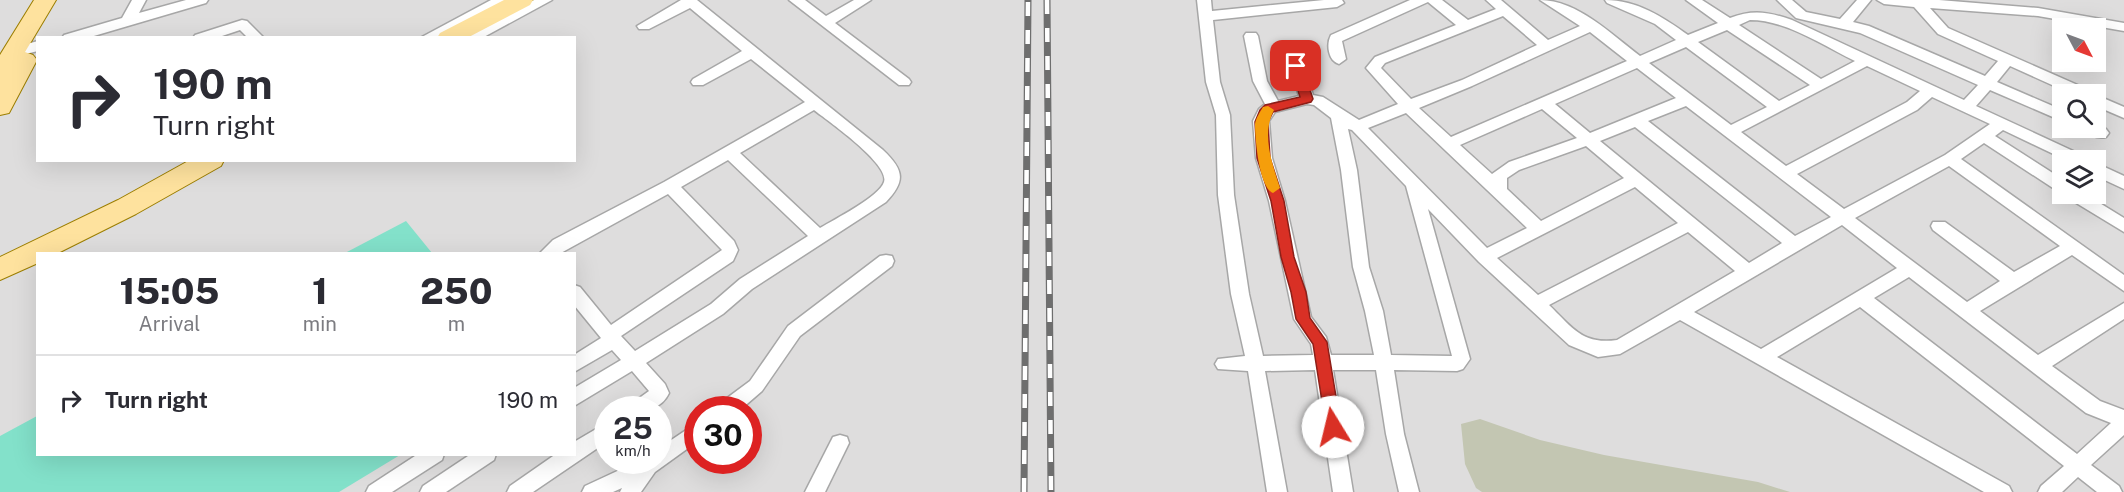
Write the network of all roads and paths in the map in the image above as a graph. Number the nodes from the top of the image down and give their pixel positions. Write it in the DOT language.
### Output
graph roads {
  1 [pos="45,0"];
  2 [pos="60,0"];
  3 [pos="139,0"];
  4 [pos="201,0"];
  5 [pos="502,0"];
  6 [pos="522,0"];
  7 [pos="545,0"];
  8 [pos="796,0"];
  9 [pos="864,0"];
  10 [pos="1422,0"];
  11 [pos="1433,0"];
  12 [pos="1493,0"];
  13 [pos="1547,0"];
  14 [pos="1612,0"];
  15 [pos="1718,0"];
  16 [pos="1784,0"];
  17 [pos="1864,0"];
  18 [pos="1884,0"];
  19 [pos="2065,0"];
  20 [pos="690,1"];
  21 [pos="1695,1"];
  22 [pos="1908,1"];
  23 [pos="1299,3"];
  24 [pos="1337,3"];
  25 [pos="1980,3"];
  26 [pos="1252,6"];
  27 [pos="1204,8"];
  28 [pos="1507,10"];
  29 [pos="2072,16"];
  30 [pos="127,22"];
  31 [pos="825,23"];
  32 [pos="1844,23"];
  33 [pos="1727,24"];
  34 [pos="644,26"];
  35 [pos="1466,26"];
  36 [pos="1591,26"];
  37 [pos="2124,27"];
  38 [pos="97,34"];
  39 [pos="36,36"];
  40 [pos="205,36"];
  41 [pos="255,36"];
  42 [pos="431,36"];
  43 [pos="452,36"];
  44 [pos="474,36"];
  45 [pos="1251,36"];
  46 [pos="1686,41"];
  47 [pos="31,44"];
  48 [pos="1546,46"];
  49 [pos="1291,50"];
  50 [pos="752,52"];
  51 [pos="1340,59"];
  52 [pos="2008,59"];
  53 [pos="1865,61"];
  54 [pos="1638,62"];
  55 [pos="0,73"];
  56 [pos="698,82"];
  57 [pos="904,82"];
  58 [pos="1987,83"];
  59 [pos="2062,84"];
  60 [pos="1821,86"];
  61 [pos="1929,91"];
  62 [pos="1307,99"];
  63 [pos="1688,99"];
  64 [pos="815,103"];
  65 [pos="1545,104"];
  66 [pos="2106,105"];
  67 [pos="1408,106"];
  68 [pos="0,107"];
  69 [pos="1778,107"];
  70 [pos="1967,107"];
  71 [pos="1274,108"];
  72 [pos="2052,112"];
  73 [pos="2124,113"];
  74 [pos="1340,117"];
  75 [pos="1637,120"];
  76 [pos="2003,123"];
  77 [pos="1356,125"];
  78 [pos="1731,131"];
  79 [pos="1986,137"];
  80 [pos="1588,140"];
  81 [pos="1449,144"];
  82 [pos="2058,150"];
  83 [pos="730,152"];
  84 [pos="1950,159"];
  85 [pos="206,162"];
  86 [pos="1785,173"];
  87 [pos="2106,174"];
  88 [pos="1636,179"];
  89 [pos="2052,180"];
  90 [pos="2124,183"];
  91 [pos="1413,185"];
  92 [pos="670,186"];
  93 [pos="1499,190"];
  94 [pos="2090,204"];
  95 [pos="1844,218"];
  96 [pos="1689,224"];
  97 [pos="1939,226"];
  98 [pos="2124,226"];
  99 [pos="1538,228"];
  100 [pos="819,237"];
  101 [pos="1794,244"];
  102 [pos="2072,247"];
  103 [pos="0,252"];
  104 [pos="549,252"];
  105 [pos="1485,257"];
  106 [pos="886,261"];
  107 [pos="0,268"];
  108 [pos="1910,268"];
  109 [pos="1747,271"];
  110 [pos="2013,281"];
  111 [pos="2124,284"];
  112 [pos="576,294"];
  113 [pos="1861,298"];
  114 [pos="1536,304"];
  115 [pos="2124,310"];
  116 [pos="1967,311"];
  117 [pos="1680,312"];
  118 [pos="611,338"];
  119 [pos="1761,358"];
  120 [pos="633,361"];
  121 [pos="1254,362"];
  122 [pos="1384,362"];
  123 [pos="1323,363"];
  124 [pos="576,364"];
  125 [pos="1224,364"];
  126 [pos="2038,365"];
  127 [pos="656,396"];
  128 [pos="744,396"];
  129 [pos="576,397"];
  130 [pos="2124,418"];
  131 [pos="2124,423"];
  132 [pos="594,440"];
  133 [pos="840,443"];
  134 [pos="576,452"];
  135 [pos="432,456"];
  136 [pos="485,456"];
  137 [pos="570,456"];
  138 [pos="2076,465"];
  139 [pos="630,474"];
  140 [pos="645,474"];
  141 [pos="376,492"];
  142 [pos="430,492"];
  143 [pos="517,492"];
  144 [pos="592,492"];
  145 [pos="630,492"];
  146 [pos="815,492"];
  147 [pos="1277,492"];
  148 [pos="1343,492"];
  149 [pos="1409,492"];
  150 [pos="2002,492"];
  151 [pos="2048,492"];
  152 [pos="2112,492"];
  1 -- 47 [label="main road"];
  2 -- 39 [label="main road"];
  3 -- 30 [label="street"];
  4 -- 30 [label="street"];
  5 -- 42 [label="street"];
  6 -- 43 [label="main road"];
  7 -- 44 [label="street"];
  8 -- 31 [label="street"];
  9 -- 31 [label="street"];
  10 -- 51 [label="street"];
  11 -- 35 [label="street"];
  12 -- 28 [label="street"];
  13 -- 36 [label="street"];
  14 -- 46 [label="street"];
  15 -- 21 [label="street"];
  16 -- 32 [label="street"];
  17 -- 32 [label="street"];
  18 -- 22 [label="street"];
  19 -- 29 [label="street"];
  20 -- 34 [label="street"];
  20 -- 50 [label="street"];
  21 -- 33 [label="street"];
  22 -- 25 [label="street"];
  22 -- 52 [label="street"];
  23 -- 24 [label="street"];
  23 -- 26 [label="street"];
  25 -- 29 [label="street"];
  26 -- 27 [label="street"];
  27 -- 121 [label="street"];
  28 -- 35 [label="street"];
  28 -- 48 [label="street"];
  29 -- 37 [label="street"];
  30 -- 38 [label="street"];
  31 -- 57 [label="street"];
  32 -- 58 [label="street"];
  33 -- 46 [label="street"];
  33 -- 53 [label="street"];
  33 -- 60 [label="street"];
  35 -- 67 [label="street"];
  36 -- 48 [label="street"];
  36 -- 54 [label="street"];
  40 -- 41 [label="street"];
  45 -- 71 [label="street"];
  46 -- 54 [label="street"];
  46 -- 69 [label="street"];
  47 -- 55 [label="main road"];
  47 -- 68 [label="main road"];
  48 -- 67 [label="street"];
  49 -- 62 [label="street"];
  50 -- 56 [label="street"];
  50 -- 64 [label="street"];
  52 -- 58 [label="street"];
  52 -- 59 [label="street"];
  53 -- 60 [label="street"];
  53 -- 61 [label="street"];
  54 -- 63 [label="street"];
  54 -- 65 [label="street"];
  58 -- 70 [label="street"];
  58 -- 72 [label="street"];
  60 -- 69 [label="street"];
  61 -- 70 [label="street"];
  61 -- 86 [label="street"];
  62 -- 71 [label="street"];
  62 -- 74 [label="street"];
  63 -- 75 [label="street"];
  63 -- 78 [label="street"];
  64 -- 83 [label="street"];
  64 -- 100 [label="street"];
  65 -- 80 [label="street"];
  65 -- 81 [label="street"];
  66 -- 73 [label="street"];
  67 -- 77 [label="street"];
  67 -- 81 [label="street"];
  69 -- 78 [label="street"];
  70 -- 76 [label="street"];
  71 -- 123 [label="street"];
  74 -- 77 [label="street"];
  74 -- 122 [label="street"];
  75 -- 80 [label="street"];
  75 -- 101 [label="street"];
  76 -- 79 [label="street"];
  76 -- 82 [label="street"];
  77 -- 91 [label="street"];
  78 -- 86 [label="street"];
  79 -- 84 [label="street"];
  79 -- 89 [label="street"];
  80 -- 88 [label="street"];
  80 -- 93 [label="street"];
  81 -- 93 [label="street"];
  83 -- 92 [label="street"];
  83 -- 100 [label="street"];
  84 -- 95 [label="street"];
  84 -- 102 [label="street"];
  85 -- 103 [label="main road"];
  85 -- 107 [label="main road"];
  86 -- 95 [label="street"];
  87 -- 90 [label="street"];
  88 -- 96 [label="street"];
  88 -- 99 [label="street"];
  91 -- 105 [label="street"];
  91 -- 122 [label="street"];
  92 -- 104 [label="street"];
  92 -- 118 [label="street"];
  93 -- 99 [label="street"];
  94 -- 98 [label="street"];
  95 -- 101 [label="street"];
  95 -- 108 [label="street"];
  96 -- 109 [label="street"];
  96 -- 114 [label="street"];
  97 -- 110 [label="street"];
  99 -- 105 [label="street"];
  100 -- 120 [label="street"];
  101 -- 109 [label="street"];
  102 -- 110 [label="street"];
  102 -- 111 [label="street"];
  105 -- 114 [label="street"];
  106 -- 128 [label="street"];
  108 -- 113 [label="street"];
  108 -- 116 [label="street"];
  109 -- 117 [label="street"];
  110 -- 116 [label="street"];
  112 -- 118 [label="street"];
  113 -- 119 [label="street"];
  113 -- 138 [label="street"];
  114 -- 117 [label="street"];
  115 -- 126 [label="street"];
  116 -- 126 [label="street"];
  117 -- 119 [label="street"];
  118 -- 120 [label="street"];
  118 -- 124 [label="street"];
  119 -- 150 [label="street"];
  120 -- 127 [label="street"];
  120 -- 129 [label="street"];
  121 -- 123 [label="street"];
  121 -- 125 [label="street"];
  121 -- 147 [label="street"];
  122 -- 123 [label="street"];
  122 -- 149 [label="street"];
  123 -- 148 [label="street"];
  126 -- 130 [label="street"];
  131 -- 138 [label="street"];
  132 -- 134 [label="street"];
  133 -- 146 [label="street"];
  135 -- 141 [label="street"];
  136 -- 142 [label="street"];
  137 -- 143 [label="street"];
  138 -- 151 [label="street"];
  138 -- 152 [label="street"];
  139 -- 144 [label="street"];
  140 -- 145 [label="street"];
}
